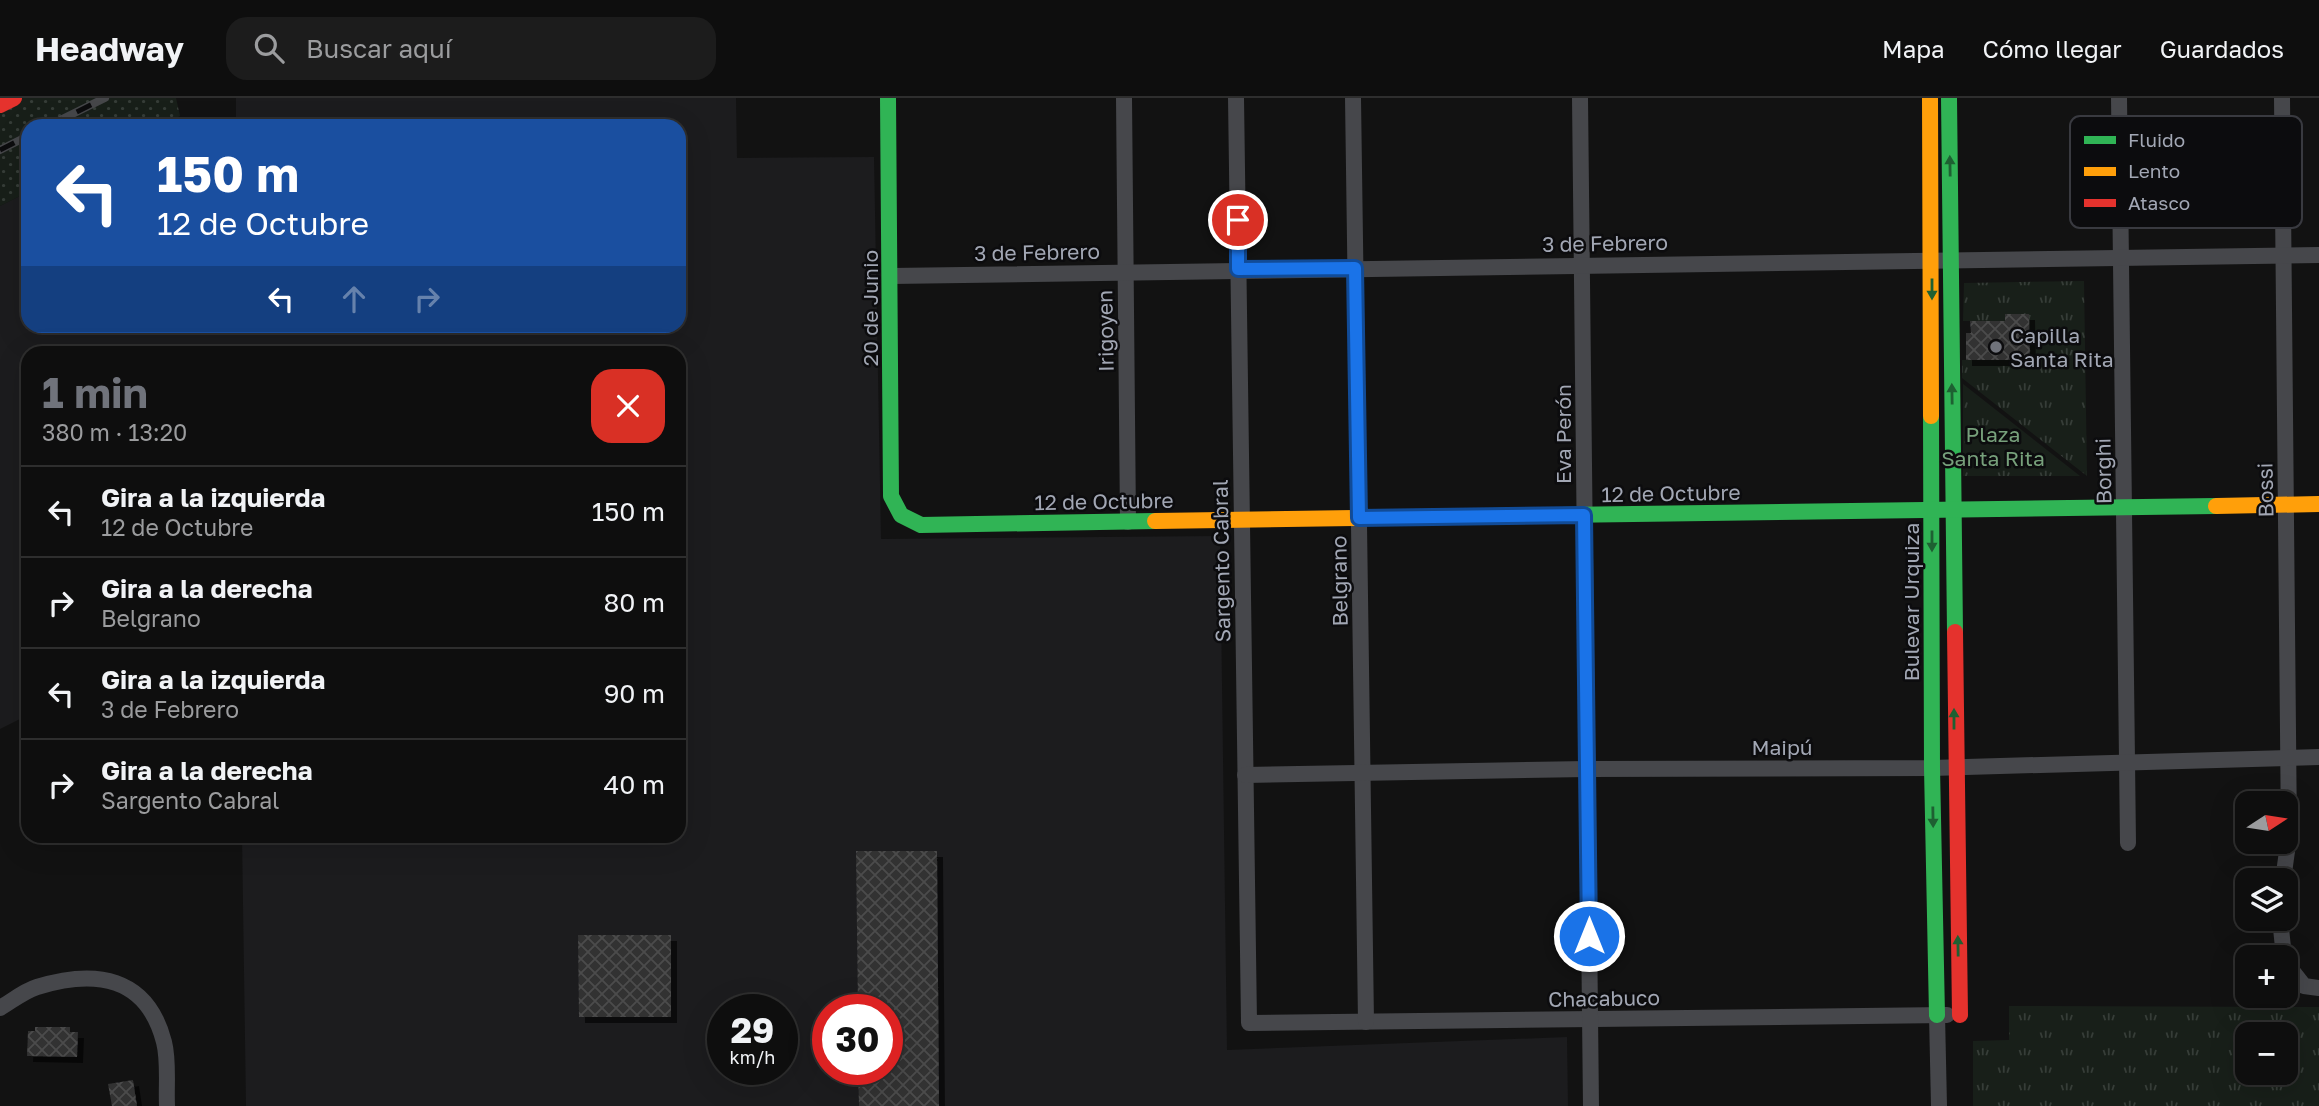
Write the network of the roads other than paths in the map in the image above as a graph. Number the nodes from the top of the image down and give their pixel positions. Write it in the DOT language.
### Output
graph roads {
  1 [pos="14,98"];
  2 [pos="888,98"];
  3 [pos="1124,98"];
  4 [pos="1236,98"];
  5 [pos="1353,98"];
  6 [pos="1580,98"];
  7 [pos="1930,98"];
  8 [pos="1949,98"];
  9 [pos="2119,98"];
  10 [pos="2283,98"];
  11 [pos="0,105"];
  12 [pos="2119,116"];
  13 [pos="2283,116"];
  14 [pos="2121,228"];
  15 [pos="2284,228"];
  16 [pos="2319,255"];
  17 [pos="2284,256"];
  18 [pos="2121,258"];
  19 [pos="1932,260"];
  20 [pos="1951,260"];
  21 [pos="1583,264"];
  22 [pos="1355,268"];
  23 [pos="1238,269"];
  24 [pos="1125,271"];
  25 [pos="891,276"];
  26 [pos="2286,504"];
  27 [pos="2319,504"];
  28 [pos="2124,506"];
  29 [pos="1932,509"];
  30 [pos="1954,509"];
  31 [pos="1584,515"];
  32 [pos="901,516"];
  33 [pos="1359,518"];
  34 [pos="1242,520"];
  35 [pos="1128,522"];
  36 [pos="2319,757"];
  37 [pos="2288,758"];
  38 [pos="2127,760"];
  39 [pos="1955,767"];
  40 [pos="1932,768"];
  41 [pos="1587,769"];
  42 [pos="1363,773"];
  43 [pos="1245,775"];
  44 [pos="2128,844"];
  45 [pos="2285,868"];
  46 [pos="2298,978"];
  47 [pos="2319,988"];
  48 [pos="0,1008"];
  49 [pos="1937,1015"];
  50 [pos="1960,1015"];
  51 [pos="1590,1019"];
  52 [pos="1366,1022"];
  53 [pos="1249,1023"];
  54 [pos="167,1106"];
  55 [pos="1591,1106"];
  56 [pos="1938,1106"];
  1 -- 11 [label="street"];
  2 -- 25 [label="street, 20 de Junio"];
  3 -- 24 [label="street, Irigoyen"];
  4 -- 23 [label="street, Sargento Cabral"];
  5 -- 22 [label="street, Belgrano"];
  6 -- 21 [label="street, Eva Perón"];
  7 -- 19 [label="street, Bulevar Urquiza"];
  20 -- 8 [label="street, Bulevar Urquiza, one-way"];
  9 -- 12 [label="street, Borghi"];
  10 -- 13 [label="street, Bossi"];
  14 -- 18 [label="street, Borghi"];
  15 -- 17 [label="street, Bossi"];
  16 -- 17 [label="street, 3 de Febrero"];
  17 -- 18 [label="street, 3 de Febrero"];
  17 -- 26 [label="street, Bossi"];
  18 -- 20 [label="street, 3 de Febrero"];
  18 -- 28 [label="street, Borghi"];
  19 -- 20 [label="street, 3 de Febrero"];
  19 -- 21 [label="street, 3 de Febrero"];
  19 -- 29 [label="street, Bulevar Urquiza, one-way"];
  30 -- 20 [label="street, Bulevar Urquiza, one-way"];
  21 -- 22 [label="street, 3 de Febrero"];
  21 -- 31 [label="street, Eva Perón"];
  22 -- 23 [label="street, 3 de Febrero"];
  22 -- 33 [label="street, Belgrano"];
  23 -- 24 [label="street, 3 de Febrero"];
  23 -- 34 [label="street, Sargento Cabral"];
  24 -- 25 [label="street, 3 de Febrero"];
  24 -- 35 [label="street, Irigoyen"];
  25 -- 32 [label="street, 20 de Junio"];
  26 -- 27 [label="street, 12 de Octubre"];
  26 -- 28 [label="street, 12 de Octubre"];
  26 -- 37 [label="street, Bossi"];
  28 -- 30 [label="street, 12 de Octubre"];
  28 -- 38 [label="street, Borghi"];
  29 -- 30 [label="street, 12 de Octubre"];
  29 -- 31 [label="street, 12 de Octubre"];
  29 -- 40 [label="street, Bulevar Urquiza, one-way"];
  39 -- 30 [label="street, Bulevar Urquiza, one-way"];
  31 -- 33 [label="street, 12 de Octubre"];
  31 -- 41 [label="street, Eva Perón"];
  32 -- 35 [label="street, 12 de Octubre"];
  33 -- 34 [label="street, 12 de Octubre"];
  33 -- 42 [label="street, Belgrano"];
  34 -- 35 [label="street, 12 de Octubre"];
  34 -- 43 [label="street, Sargento Cabral"];
  36 -- 37 [label="street, Maipú"];
  37 -- 38 [label="street, Maipú"];
  37 -- 45 [label="street, Bossi"];
  38 -- 39 [label="street, Maipú"];
  38 -- 44 [label="street, Borghi"];
  39 -- 40 [label="street, Maipú"];
  50 -- 39 [label="street, Bulevar Urquiza, one-way"];
  40 -- 41 [label="street, Maipú"];
  40 -- 49 [label="street, Bulevar Urquiza, one-way"];
  41 -- 42 [label="street, Maipú"];
  41 -- 51 [label="street, Eva Perón"];
  42 -- 43 [label="street, Maipú"];
  42 -- 52 [label="street, Belgrano"];
  43 -- 53 [label="street, Sargento Cabral"];
  46 -- 47 [label="street"];
  48 -- 54 [label="street"];
  49 -- 50 [label="street, Chacabuco"];
  49 -- 51 [label="street, Chacabuco"];
  49 -- 56 [label="street, Bulevar Urquiza"];
  51 -- 52 [label="street, Chacabuco"];
  51 -- 55 [label="street, Eva Perón"];
  52 -- 53 [label="street, Chacabuco"];
}
